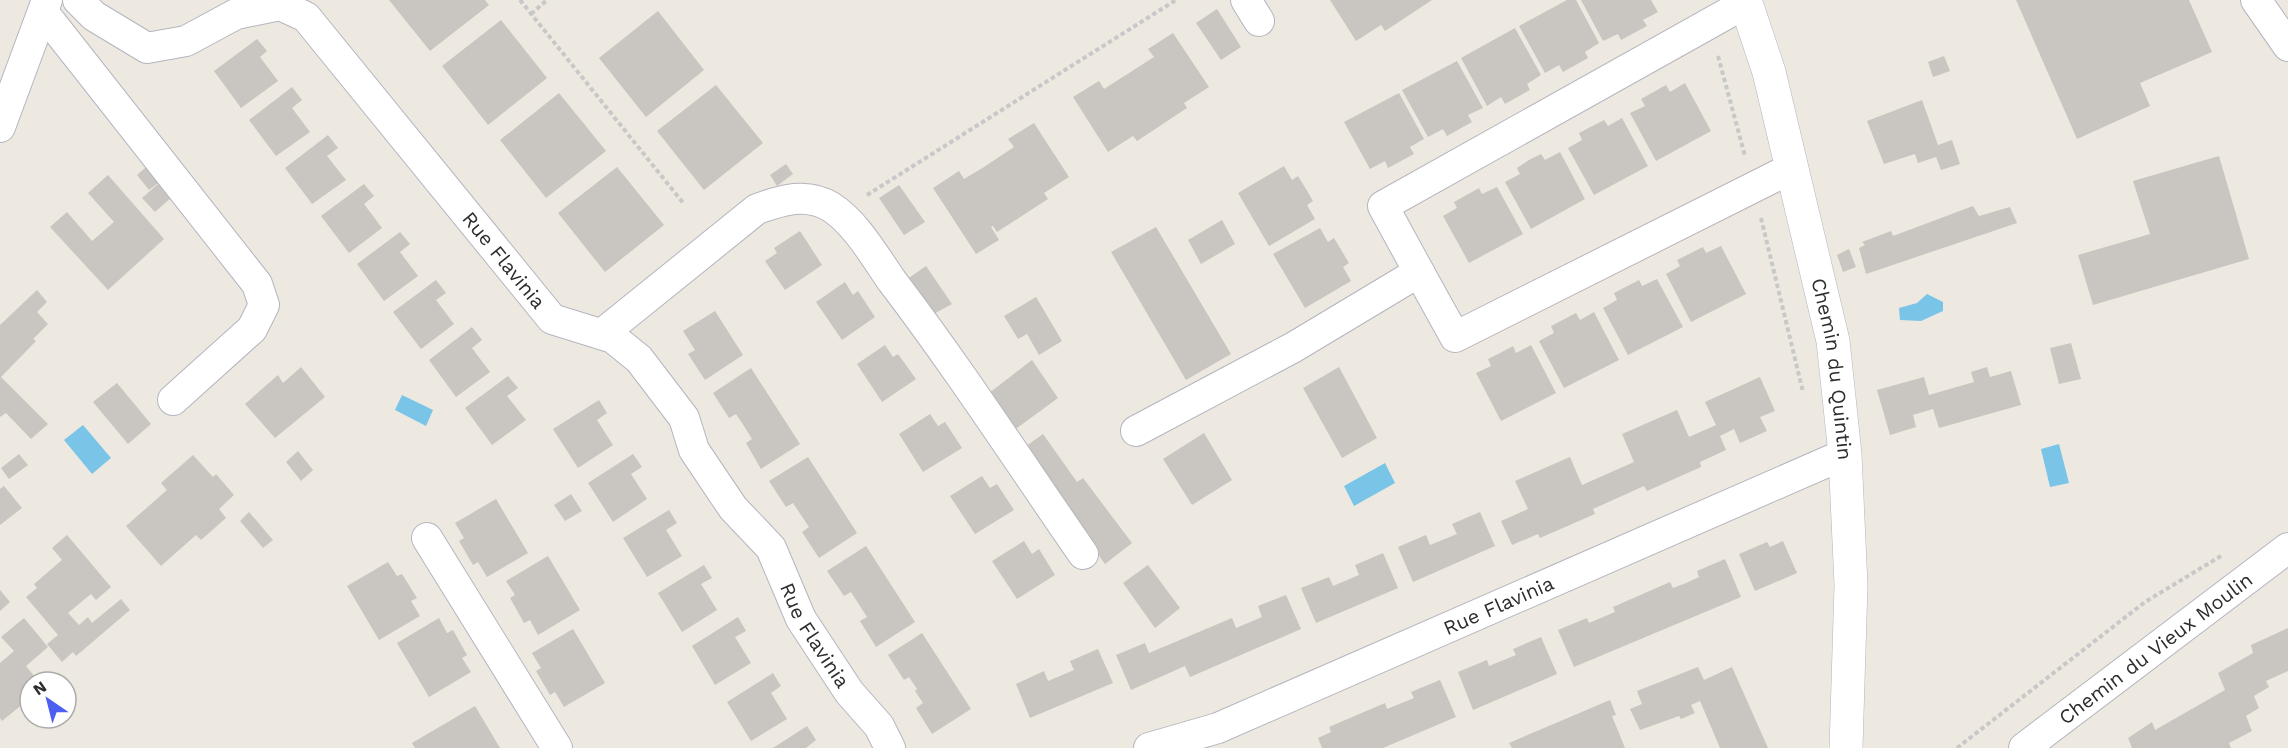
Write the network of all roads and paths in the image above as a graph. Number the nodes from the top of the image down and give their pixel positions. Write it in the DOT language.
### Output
graph roads {
  1 [pos="78,0"];
  2 [pos="520,0"];
  3 [pos="547,0"];
  4 [pos="1176,0"];
  5 [pos="2256,0"];
  6 [pos="1746,2"];
  7 [pos="45,6"];
  8 [pos="531,14"];
  9 [pos="2288,46"];
  10 [pos="1716,47"];
  11 [pos="0,127"];
  12 [pos="1746,162"];
  13 [pos="1792,168"];
  14 [pos="684,204"];
  15 [pos="1759,211"];
  16 [pos="839,213"];
  17 [pos="1419,272"];
  18 [pos="602,334"];
  19 [pos="1803,394"];
  20 [pos="173,400"];
  21 [pos="1136,431"];
  22 [pos="1845,454"];
  23 [pos="427,538"];
  24 [pos="2288,548"];
  25 [pos="2227,552"];
  26 [pos="1083,554"];
  27 [pos="557,748"];
  28 [pos="890,748"];
  29 [pos="1149,748"];
  30 [pos="1846,748"];
  31 [pos="1957,748"];
  32 [pos="2024,748"];
  1 -- 18 [label="street, Rue Flavinia"];
  2 -- 8 [label="path"];
  3 -- 8 [label="path"];
  4 -- 16 [label="path"];
  5 -- 9 [label="street"];
  6 -- 13 [label="street, Chemin du Quintin"];
  6 -- 17 [label="street"];
  7 -- 11 [label="street"];
  7 -- 20 [label="street"];
  8 -- 14 [label="path"];
  10 -- 12 [label="path"];
  13 -- 17 [label="street"];
  13 -- 22 [label="street, Chemin du Quintin"];
  15 -- 19 [label="path"];
  16 -- 18 [label="street"];
  16 -- 26 [label="street"];
  17 -- 21 [label="street"];
  18 -- 28 [label="street, Rue Flavinia"];
  22 -- 29 [label="street, Rue Flavinia"];
  22 -- 30 [label="street, Chemin du Quintin"];
  23 -- 27 [label="street"];
  24 -- 32 [label="street, Chemin du Vieux Moulin"];
  25 -- 31 [label="path"];
}
